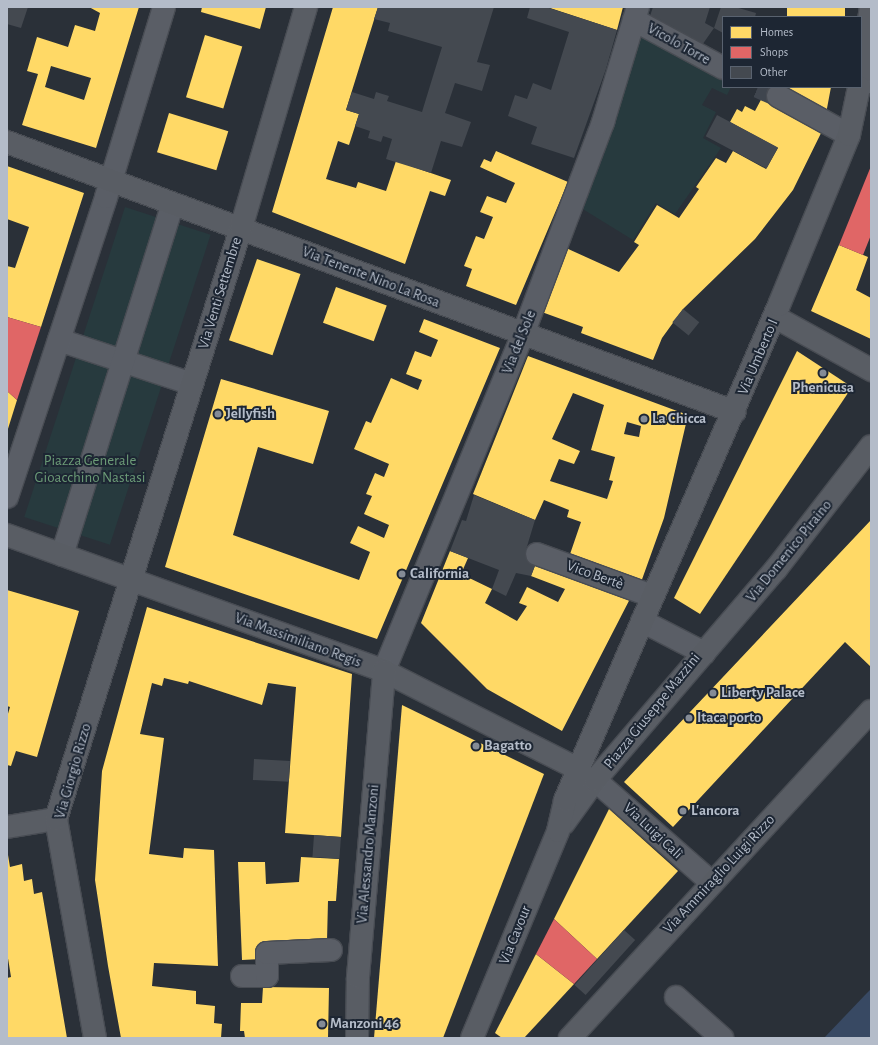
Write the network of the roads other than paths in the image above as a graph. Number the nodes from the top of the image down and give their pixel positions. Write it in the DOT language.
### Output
graph roads {
  1 [pos="164,7"];
  2 [pos="306,7"];
  3 [pos="871,7"];
  4 [pos="636,13"];
  5 [pos="862,66"];
  6 [pos="722,67"];
  7 [pos="859,88"];
  8 [pos="778,96"];
  9 [pos="849,135"];
  10 [pos="7,142"];
  11 [pos="111,181"];
  12 [pos="174,204"];
  13 [pos="241,228"];
  14 [pos="775,317"];
  15 [pos="523,334"];
  16 [pos="59,340"];
  17 [pos="124,362"];
  18 [pos="871,370"];
  19 [pos="192,384"];
  20 [pos="735,412"];
  21 [pos="871,446"];
  22 [pos="7,497"];
  23 [pos="7,535"];
  24 [pos="537,554"];
  25 [pos="62,555"];
  26 [pos="131,579"];
  27 [pos="652,596"];
  28 [pos="642,621"];
  29 [pos="704,653"];
  30 [pos="384,671"];
  31 [pos="871,711"];
  32 [pos="587,775"];
  33 [pos="56,819"];
  34 [pos="7,827"];
  35 [pos="711,882"];
  36 [pos="331,950"];
  37 [pos="242,976"];
  38 [pos="676,997"];
  39 [pos="96,1038"];
  40 [pos="357,1038"];
  41 [pos="472,1038"];
  42 [pos="570,1038"];
  43 [pos="722,1038"];
  1 -- 11 [label="street"];
  2 -- 13 [label="street, Via Venti Settembre"];
  3 -- 5 [label="street"];
  4 -- 6 [label="street, Vicolo Torre"];
  4 -- 15 [label="street, Via del Sole"];
  7 -- 9 [label="street, Via Umberto I"];
  8 -- 9 [label="street"];
  9 -- 14 [label="street, Via Umberto I"];
  10 -- 11 [label="street, Via Tenente Nino La Rosa"];
  11 -- 12 [label="street, Via Tenente Nino La Rosa"];
  11 -- 16 [label="street"];
  12 -- 13 [label="street, Via Tenente Nino La Rosa"];
  12 -- 17 [label="street"];
  13 -- 15 [label="street, Via Tenente Nino La Rosa"];
  13 -- 19 [label="street, Via Venti Settembre"];
  14 -- 18 [label="street"];
  14 -- 20 [label="street, Via Umberto I"];
  15 -- 20 [label="street, Via Tenente Nino La Rosa"];
  15 -- 30 [label="street, Via del Sole"];
  16 -- 17 [label="street"];
  16 -- 22 [label="street"];
  17 -- 19 [label="street"];
  17 -- 25 [label="street"];
  19 -- 26 [label="street, Via Venti Settembre"];
  20 -- 27 [label="street, Via Umberto I"];
  21 -- 29 [label="street, Via Domenico Piraino"];
  23 -- 25 [label="street, Via Massimiliano Regis"];
  24 -- 27 [label="street, Vico Bertè"];
  25 -- 26 [label="street, Via Massimiliano Regis"];
  26 -- 30 [label="street, Via Massimiliano Regis"];
  26 -- 33 [label="street, Via Giorgio Rizzo"];
  27 -- 28 [label="street, Via Umberto I"];
  28 -- 29 [label="street, Piazza Giuseppe Mazzini"];
  28 -- 32 [label="street, Piazza Giuseppe Mazzini"];
  29 -- 32 [label="street, Piazza Giuseppe Mazzini"];
  30 -- 32 [label="street, Via Massimiliano Regis"];
  30 -- 40 [label="street, Via Alessandro Manzoni"];
  31 -- 35 [label="street, Via Ammiraglio Luigi Rizzo"];
  32 -- 35 [label="street, Via Luigi Calì"];
  32 -- 41 [label="street, Via Cavour"];
  33 -- 34 [label="street"];
  33 -- 39 [label="street, Via Giorgio Rizzo"];
  35 -- 42 [label="street, Via Ammiraglio Luigi Rizzo"];
  36 -- 37 [label="street"];
  38 -- 43 [label="street"];
}
